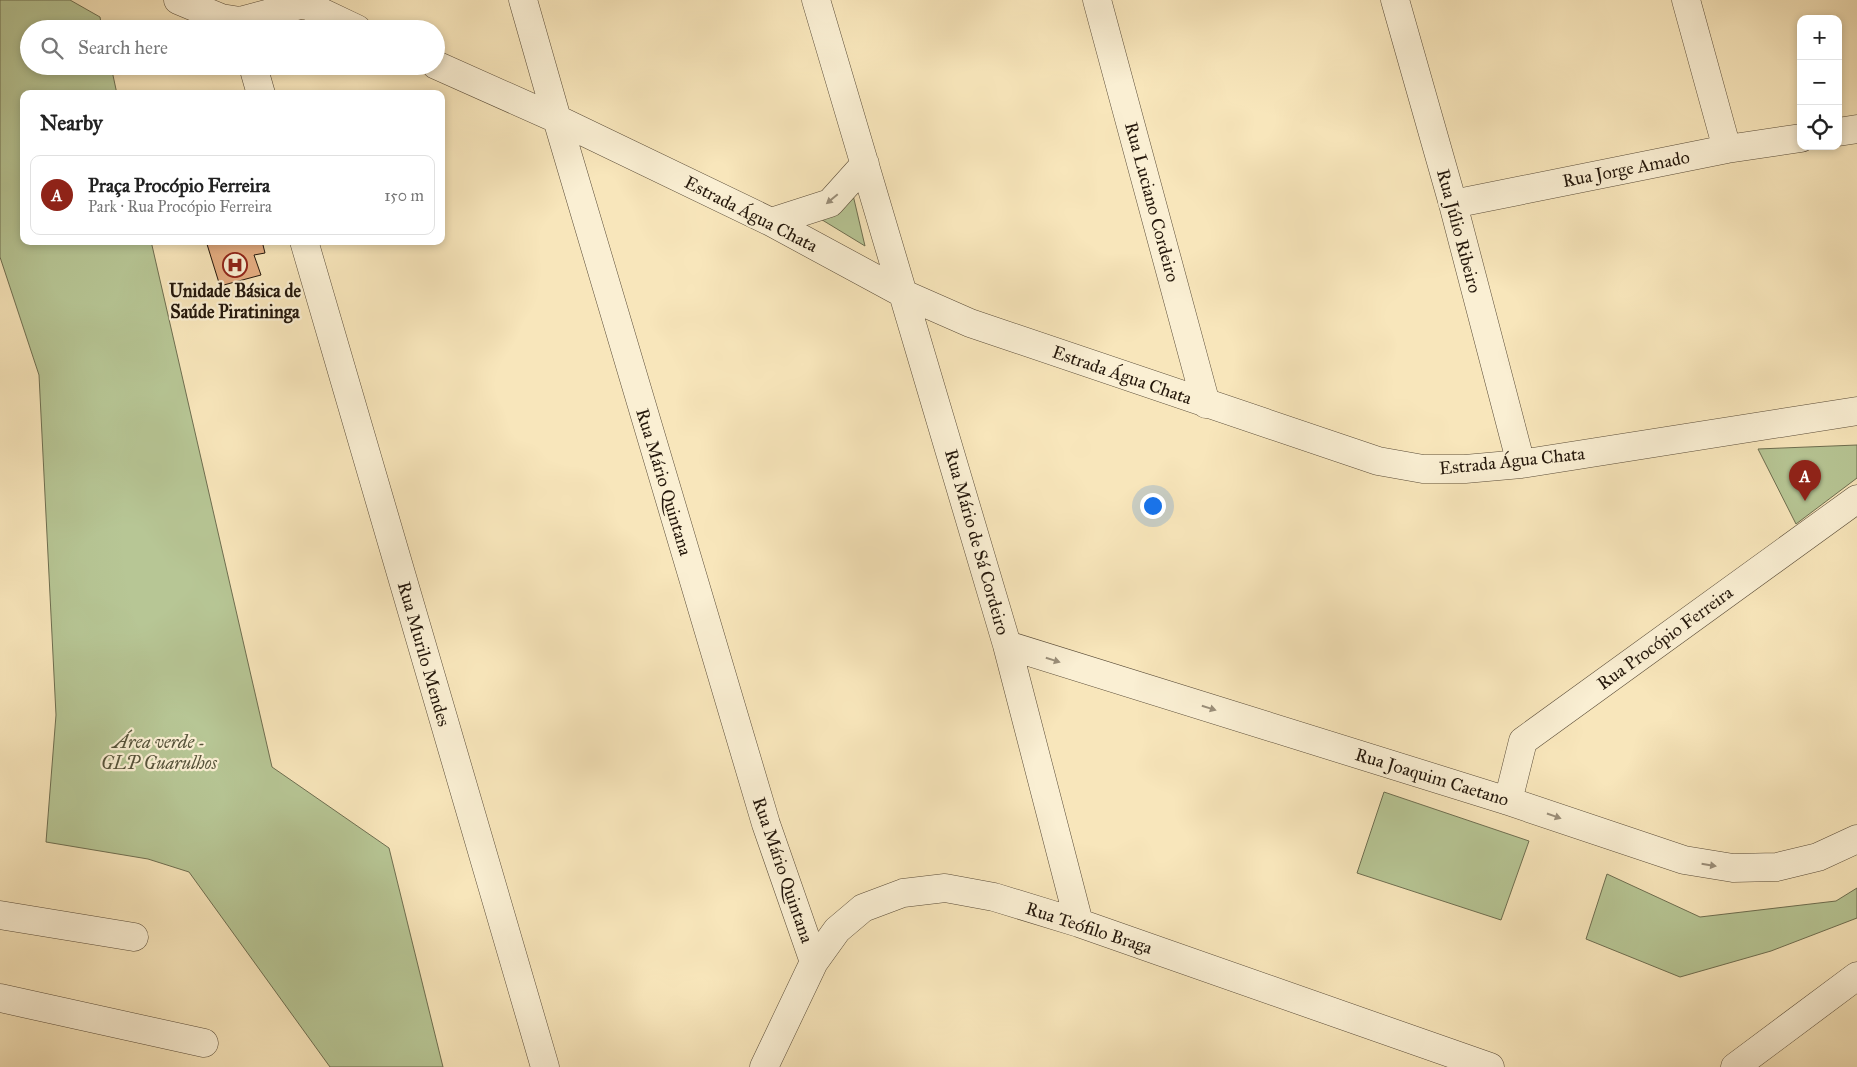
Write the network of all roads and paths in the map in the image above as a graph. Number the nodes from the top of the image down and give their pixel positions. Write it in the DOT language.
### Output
graph roads {
  1 [pos="178,0"];
  2 [pos="523,0"];
  3 [pos="816,0"];
  4 [pos="1097,0"];
  5 [pos="1395,0"];
  6 [pos="1686,0"];
  7 [pos="300,2"];
  8 [pos="239,17"];
  9 [pos="338,20"];
  10 [pos="445,69"];
  11 [pos="256,75"];
  12 [pos="260,90"];
  13 [pos="557,120"];
  14 [pos="1857,129"];
  15 [pos="1842,131"];
  16 [pos="1797,139"];
  17 [pos="1727,148"];
  18 [pos="865,164"];
  19 [pos="1453,204"];
  20 [pos="771,222"];
  21 [pos="305,245"];
  22 [pos="904,294"];
  23 [pos="1206,404"];
  24 [pos="1857,411"];
  25 [pos="1521,464"];
  26 [pos="1857,499"];
  27 [pos="1007,645"];
  28 [pos="1508,801"];
  29 [pos="1857,839"];
  30 [pos="0,915"];
  31 [pos="1079,923"];
  32 [pos="134,938"];
  33 [pos="814,962"];
  34 [pos="1857,976"];
  35 [pos="0,998"];
  36 [pos="204,1043"];
  37 [pos="545,1067"];
  38 [pos="764,1067"];
  39 [pos="1490,1067"];
  40 [pos="1735,1067"];
  1 -- 8 [label="street"];
  2 -- 13 [label="street, Rua Mário Quintana"];
  3 -- 18 [label="street, Rua Mário de Sá Cordeiro"];
  4 -- 23 [label="street, Rua Luciano Cordeiro"];
  5 -- 19 [label="street, Rua Júlio Ribeiro"];
  6 -- 17 [label="street"];
  7 -- 8 [label="street"];
  7 -- 9 [label="street"];
  10 -- 13 [label="street, Estrada Água Chata"];
  11 -- 12 [label="street"];
  13 -- 20 [label="street, Estrada Água Chata"];
  13 -- 33 [label="street, Rua Mário Quintana"];
  14 -- 15 [label="street"];
  16 -- 17 [label="street, Rua Jorge Amado"];
  17 -- 19 [label="street, Rua Jorge Amado"];
  18 -- 20 [label="street, one-way"];
  18 -- 22 [label="street, Rua Mário de Sá Cordeiro"];
  19 -- 25 [label="street, Rua Júlio Ribeiro"];
  20 -- 22 [label="street, Estrada Água Chata"];
  21 -- 37 [label="street, Rua Murilo Mendes"];
  22 -- 23 [label="street, Estrada Água Chata"];
  22 -- 27 [label="street, Rua Mário de Sá Cordeiro"];
  23 -- 25 [label="street, Estrada Água Chata"];
  24 -- 25 [label="street, Estrada Água Chata"];
  26 -- 28 [label="street, Rua Procópio Ferreira"];
  27 -- 28 [label="street, Rua Joaquim Caetano, one-way"];
  27 -- 31 [label="street, Rua Mário de Sá Cordeiro"];
  28 -- 29 [label="street, Rua Joaquim Caetano, one-way"];
  30 -- 32 [label="street"];
  31 -- 33 [label="street, Rua Teófilo Braga"];
  31 -- 39 [label="street, Rua Teófilo Braga"];
  33 -- 38 [label="street, Rua Teófilo Braga"];
  34 -- 40 [label="street"];
  35 -- 36 [label="street"];
}
